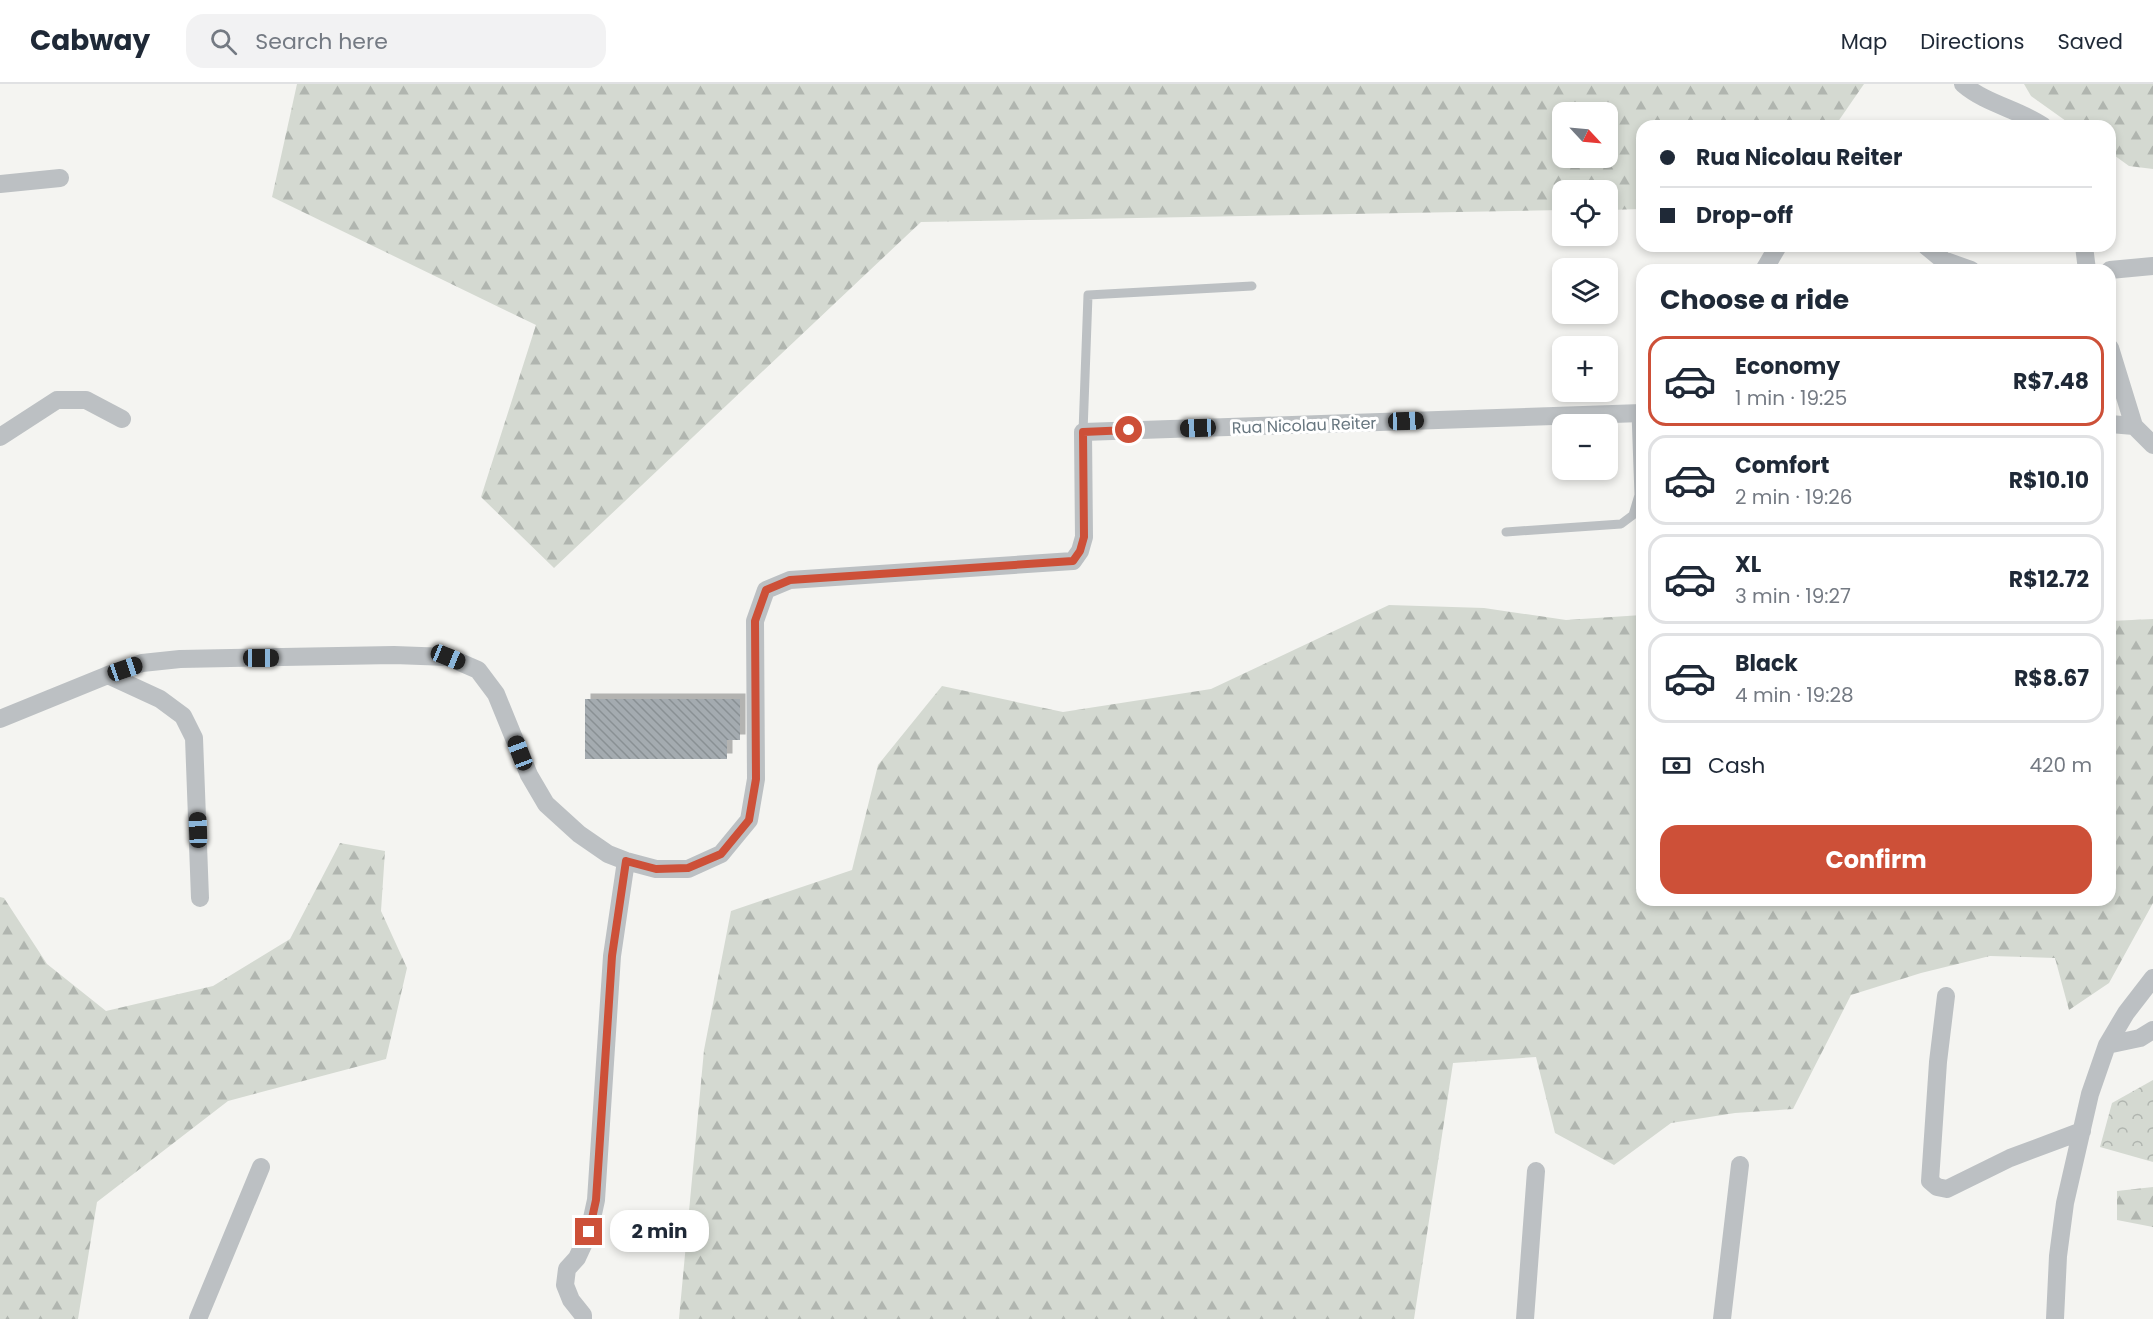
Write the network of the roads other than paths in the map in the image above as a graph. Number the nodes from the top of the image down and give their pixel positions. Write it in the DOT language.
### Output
graph roads {
  1 [pos="1963,84"];
  2 [pos="2034,120"];
  3 [pos="60,178"];
  4 [pos="0,184"];
  5 [pos="1933,252"];
  6 [pos="1952,264"];
  7 [pos="2153,266"];
  8 [pos="2116,269"];
  9 [pos="1252,286"];
  10 [pos="2116,368"];
  11 [pos="1636,413"];
  12 [pos="122,419"];
  13 [pos="2116,424"];
  14 [pos="2134,426"];
  15 [pos="1083,432"];
  16 [pos="0,437"];
  17 [pos="2153,445"];
  18 [pos="1636,505"];
  19 [pos="1506,532"];
  20 [pos="108,675"];
  21 [pos="0,719"];
  22 [pos="626,861"];
  23 [pos="200,898"];
  24 [pos="2153,978"];
  25 [pos="1946,996"];
  26 [pos="2153,1030"];
  27 [pos="2107,1045"];
  28 [pos="2082,1131"];
  29 [pos="1740,1165"];
  30 [pos="261,1167"];
  31 [pos="1536,1171"];
  32 [pos="198,1319"];
  33 [pos="583,1319"];
  34 [pos="1525,1319"];
  35 [pos="1722,1319"];
  36 [pos="2055,1319"];
  1 -- 2 [label="street"];
  3 -- 4 [label="street"];
  5 -- 6 [label="street"];
  7 -- 8 [label="street"];
  9 -- 15 [label="lane"];
  10 -- 14 [label="street"];
  11 -- 15 [label="street, Rua Nicolau Reiter"];
  12 -- 16 [label="street"];
  13 -- 14 [label="street"];
  14 -- 17 [label="street"];
  15 -- 22 [label="street"];
  18 -- 19 [label="lane"];
  20 -- 21 [label="street"];
  20 -- 22 [label="street"];
  20 -- 23 [label="street"];
  22 -- 33 [label="street"];
  24 -- 27 [label="street"];
  25 -- 28 [label="street"];
  26 -- 27 [label="street"];
  27 -- 28 [label="street"];
  28 -- 36 [label="street"];
  29 -- 35 [label="street"];
  30 -- 32 [label="street"];
  31 -- 34 [label="street"];
}
